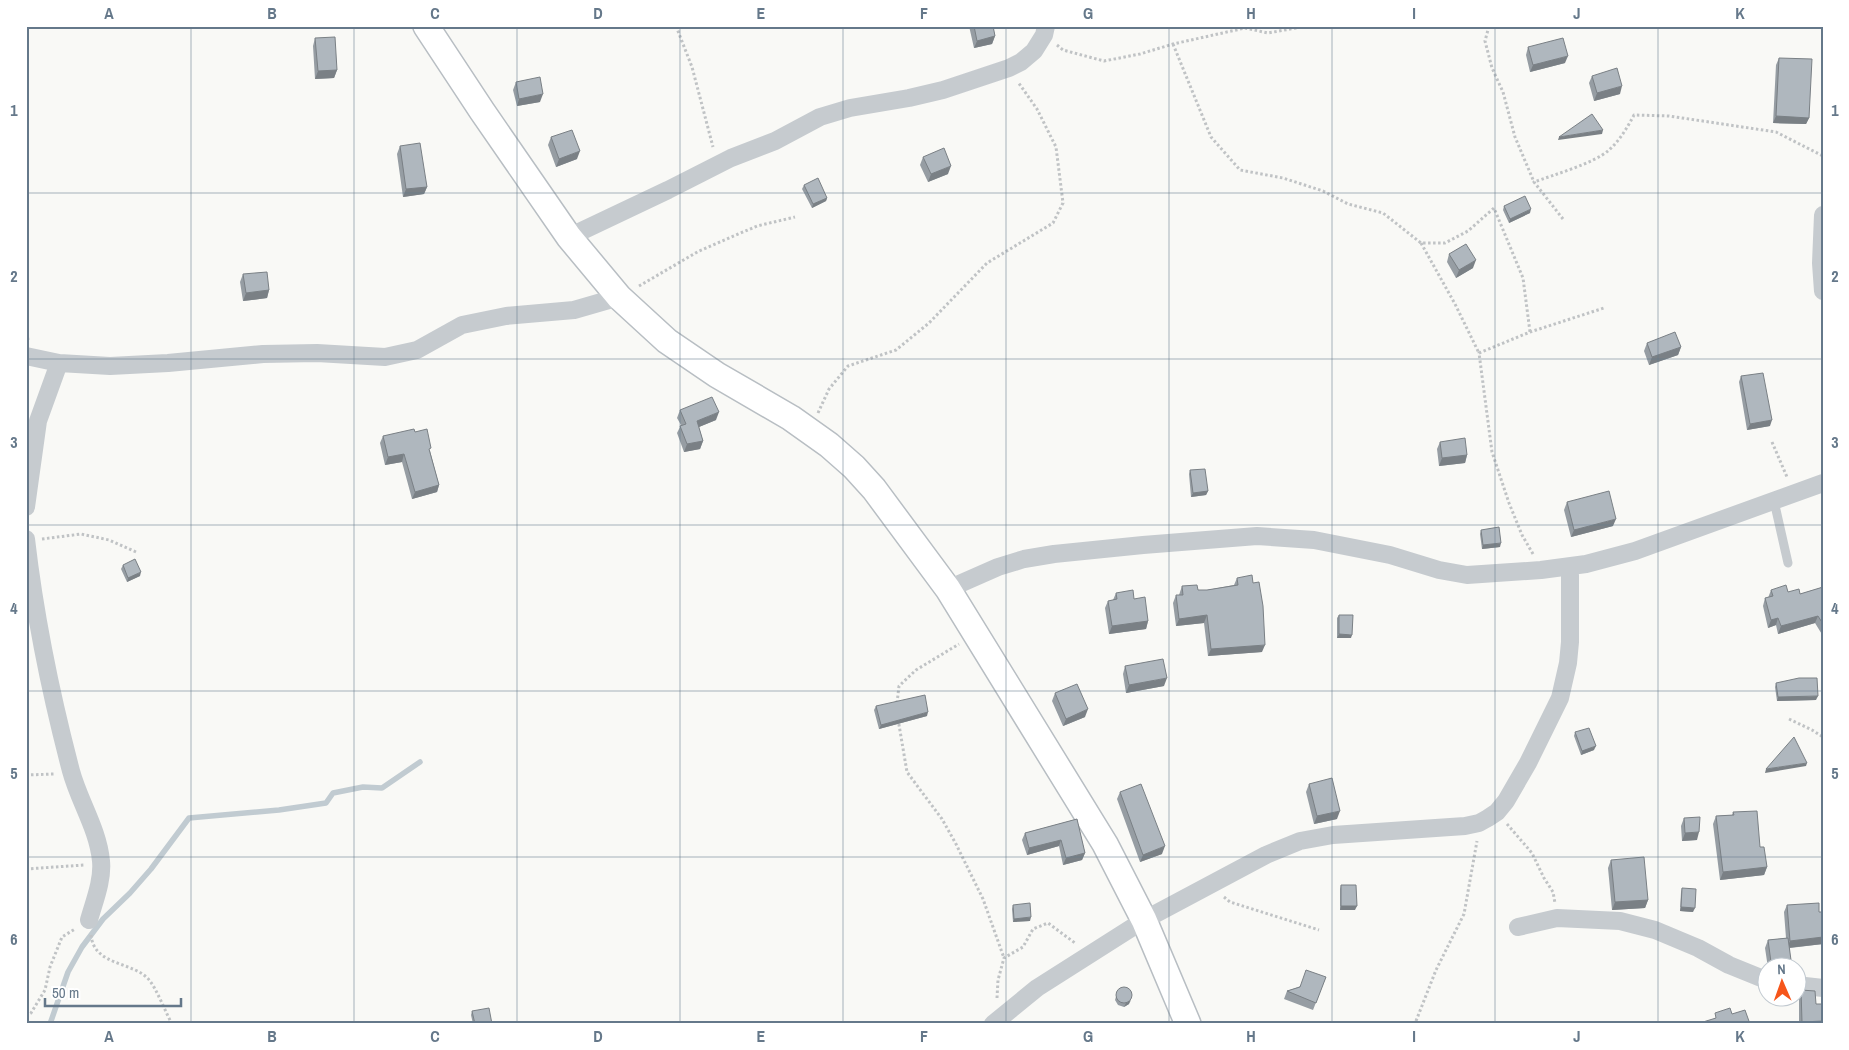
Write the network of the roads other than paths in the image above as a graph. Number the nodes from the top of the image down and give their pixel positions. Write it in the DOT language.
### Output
graph roads {
  1 [pos="426,26"];
  2 [pos="1045,31"];
  3 [pos="1823,214"];
  4 [pos="569,237"];
  5 [pos="1823,291"];
  6 [pos="619,297"];
  7 [pos="26,356"];
  8 [pos="59,363"];
  9 [pos="1823,483"];
  10 [pos="1774,501"];
  11 [pos="26,507"];
  12 [pos="26,540"];
  13 [pos="1788,564"];
  14 [pos="1570,568"];
  15 [pos="948,589"];
  16 [pos="89,920"];
  17 [pos="1144,920"];
  18 [pos="1518,928"];
  19 [pos="1756,976"];
  20 [pos="1806,986"];
  21 [pos="1823,988"];
  22 [pos="995,1022"];
  23 [pos="1188,1024"];
  1 -- 4 [label="street"];
  2 -- 4 [label="street"];
  3 -- 5 [label="street"];
  4 -- 6 [label="street"];
  6 -- 8 [label="street"];
  6 -- 15 [label="street"];
  7 -- 8 [label="street"];
  8 -- 11 [label="street"];
  9 -- 10 [label="street"];
  10 -- 13 [label="lane"];
  10 -- 14 [label="street"];
  12 -- 16 [label="street"];
  14 -- 15 [label="street"];
  14 -- 17 [label="street"];
  15 -- 17 [label="street"];
  17 -- 22 [label="street"];
  17 -- 23 [label="street"];
  18 -- 19 [label="street"];
  20 -- 21 [label="street"];
}
